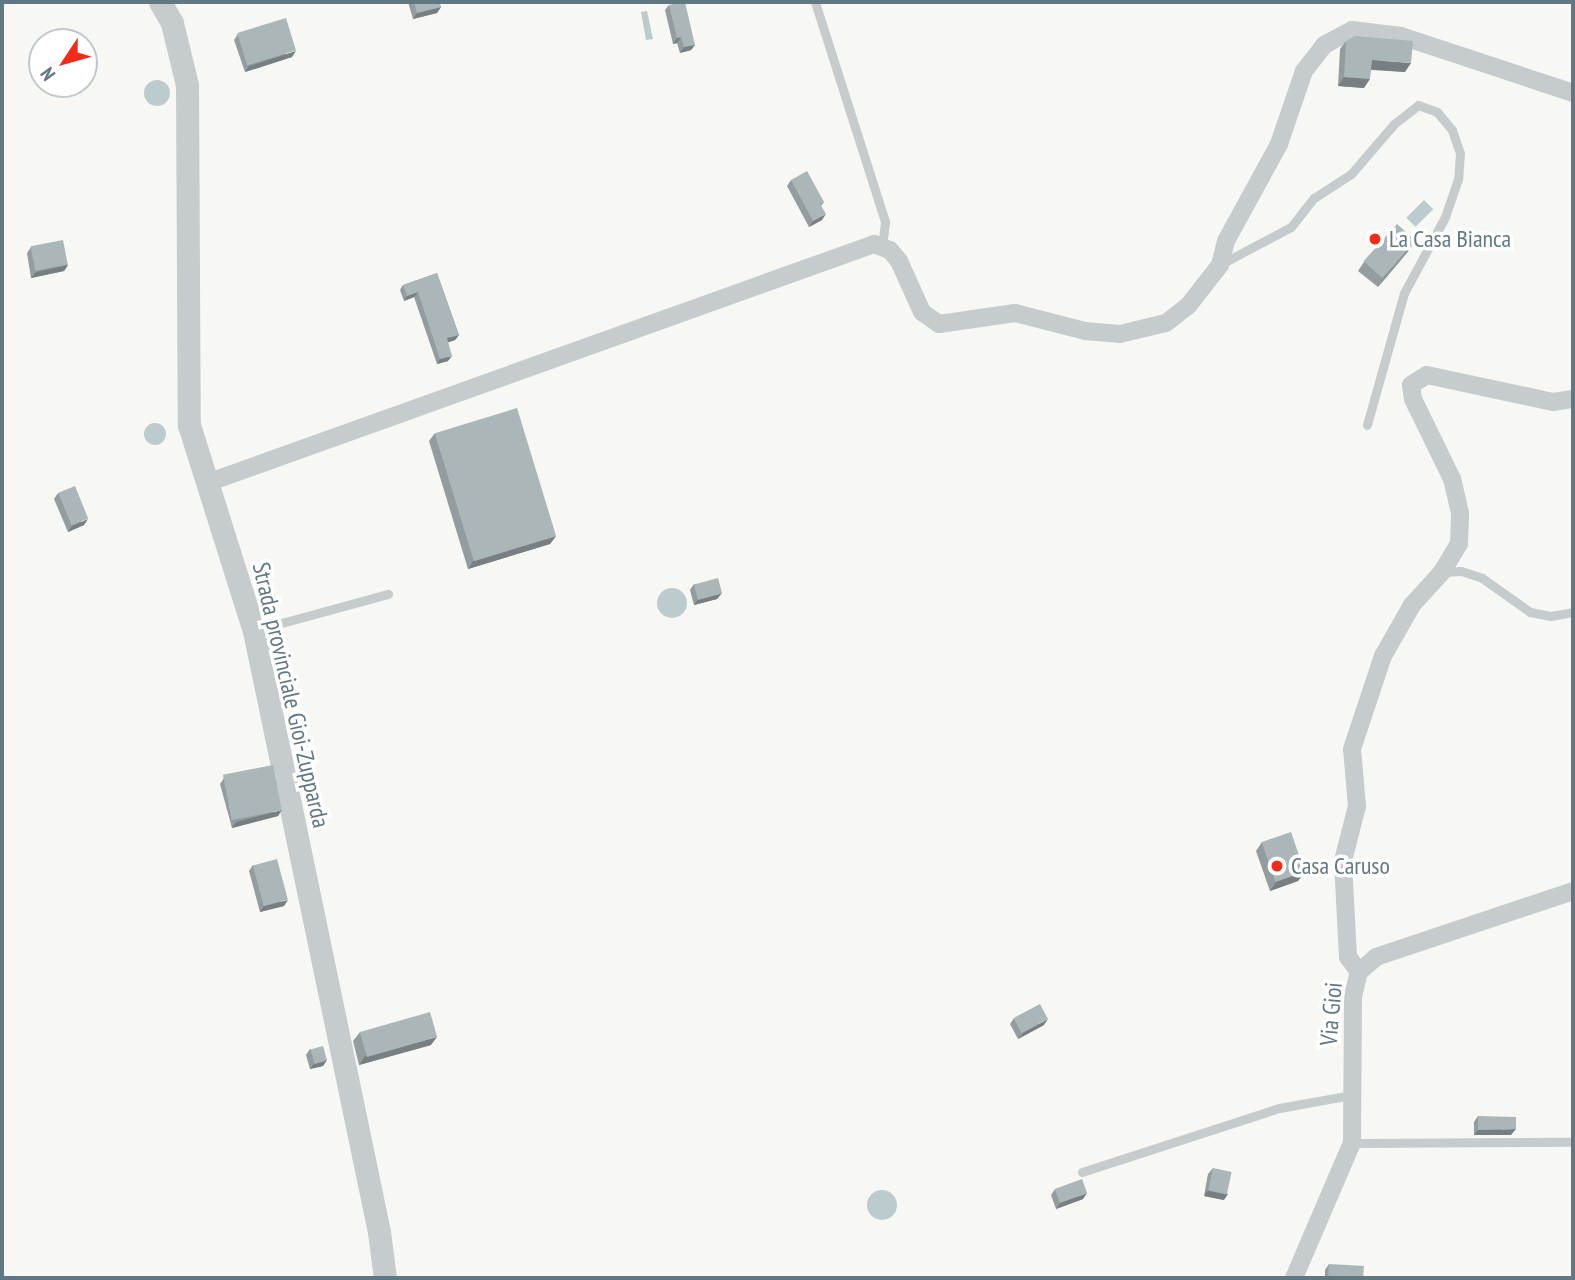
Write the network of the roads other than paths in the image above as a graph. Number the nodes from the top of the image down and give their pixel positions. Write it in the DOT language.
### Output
graph roads {
  1 [pos="160,2"];
  2 [pos="815,2"];
  3 [pos="1572,88"];
  4 [pos="882,245"];
  5 [pos="1220,265"];
  6 [pos="1573,399"];
  7 [pos="1367,425"];
  8 [pos="207,483"];
  9 [pos="1442,572"];
  10 [pos="388,594"];
  11 [pos="1573,612"];
  12 [pos="254,631"];
  13 [pos="1573,891"];
  14 [pos="1359,972"];
  15 [pos="1351,1095"];
  16 [pos="1573,1142"];
  17 [pos="1352,1143"];
  18 [pos="1082,1172"];
  19 [pos="385,1278"];
  20 [pos="1294,1278"];
  1 -- 8 [label="street, Strada provinciale Gioi-Zupparda"];
  2 -- 4 [label="lane"];
  3 -- 5 [label="street"];
  4 -- 5 [label="street"];
  4 -- 8 [label="street"];
  5 -- 7 [label="lane"];
  6 -- 9 [label="street"];
  8 -- 12 [label="street, Strada provinciale Gioi-Zupparda"];
  9 -- 11 [label="lane"];
  9 -- 14 [label="street"];
  10 -- 12 [label="lane"];
  12 -- 19 [label="street, Strada provinciale Gioi-Zupparda"];
  13 -- 14 [label="street, Via Gioi"];
  14 -- 15 [label="street, Via Gioi"];
  15 -- 17 [label="street, Via Gioi"];
  15 -- 18 [label="lane"];
  16 -- 17 [label="lane"];
  17 -- 20 [label="street, Via Gioi"];
}
